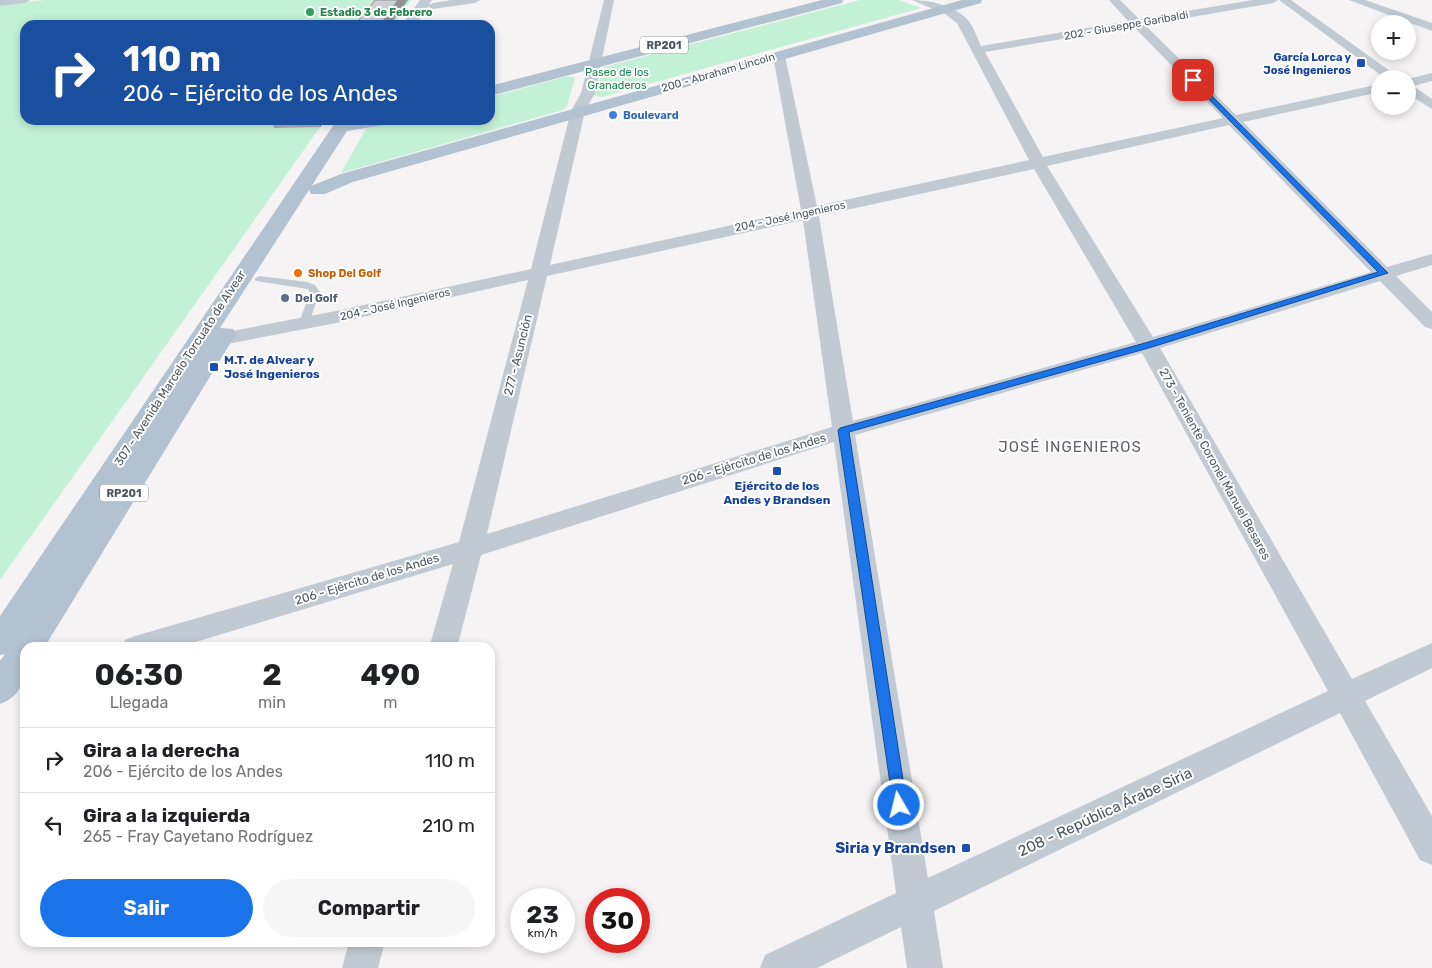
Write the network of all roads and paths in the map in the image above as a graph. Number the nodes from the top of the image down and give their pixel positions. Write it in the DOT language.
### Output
graph roads {
  1 [pos="25,0"];
  2 [pos="475,0"];
  3 [pos="609,0"];
  4 [pos="838,0"];
  5 [pos="917,0"];
  6 [pos="976,0"];
  7 [pos="1114,0"];
  8 [pos="1273,0"];
  9 [pos="1284,0"];
  10 [pos="1354,0"];
  11 [pos="432,2"];
  12 [pos="0,3"];
  13 [pos="941,9"];
  14 [pos="414,20"];
  15 [pos="423,20"];
  16 [pos="1138,23"];
  17 [pos="1432,27"];
  18 [pos="978,50"];
  19 [pos="778,56"];
  20 [pos="594,63"];
  21 [pos="1382,70"];
  22 [pos="1432,77"];
  23 [pos="1416,82"];
  24 [pos="1416,87"];
  25 [pos="1371,90"];
  26 [pos="495,91"];
  27 [pos="1432,91"];
  28 [pos="1416,92"];
  29 [pos="1432,105"];
  30 [pos="578,112"];
  31 [pos="1232,120"];
  32 [pos="351,125"];
  33 [pos="351,125"];
  34 [pos="1038,163"];
  35 [pos="318,190"];
  36 [pos="810,212"];
  37 [pos="1432,259"];
  38 [pos="538,272"];
  39 [pos="1384,273"];
  40 [pos="259,280"];
  41 [pos="304,323"];
  42 [pos="1432,323"];
  43 [pos="211,339"];
  44 [pos="1148,345"];
  45 [pos="844,430"];
  46 [pos="468,548"];
  47 [pos="0,642"];
  48 [pos="30,642"];
  49 [pos="155,642"];
  50 [pos="444,642"];
  51 [pos="1432,655"];
  52 [pos="20,658"];
  53 [pos="20,682"];
  54 [pos="0,689"];
  55 [pos="1346,698"];
  56 [pos="1432,848"];
  57 [pos="914,904"];
  58 [pos="366,947"];
  59 [pos="360,968"];
  60 [pos="778,968"];
  61 [pos="925,968"];
  1 -- 12 [label="street"];
  2 -- 11 [label="street"];
  3 -- 20 [label="street, 277 - Asunción"];
  4 -- 20 [label="main road, RP201"];
  5 -- 13 [label="street, 273 - Teniente Coronel Manuel Besares"];
  6 -- 13 [label="main road, 200 - Abraham Lincoln"];
  7 -- 16 [label="street"];
  8 -- 16 [label="street, 202 - Giuseppe Garibaldi"];
  9 -- 21 [label="street"];
  10 -- 17 [label="street"];
  11 -- 14 [label="main road"];
  11 -- 15 [label="main road"];
  13 -- 18 [label="street, 273 - Teniente Coronel Manuel Besares"];
  13 -- 19 [label="main road, 200 - Abraham Lincoln"];
  16 -- 18 [label="street, 202 - Giuseppe Garibaldi"];
  16 -- 31 [label="street"];
  18 -- 34 [label="street, 273 - Teniente Coronel Manuel Besares"];
  19 -- 30 [label="main road, 200 - Abraham Lincoln"];
  19 -- 36 [label="street"];
  20 -- 26 [label="main road, RP201"];
  20 -- 30 [label="street, 277 - Asunción"];
  22 -- 23 [label="street"];
  24 -- 27 [label="street"];
  25 -- 31 [label="street, 204 - José Ingenieros"];
  28 -- 29 [label="street"];
  30 -- 35 [label="main road, 200 - Abraham Lincoln"];
  30 -- 38 [label="street, 277 - Asunción"];
  31 -- 34 [label="street, 204 - José Ingenieros"];
  31 -- 39 [label="street"];
  32 -- 35 [label="main road, 307 - Avenida Marcelo Torcuato de Alvear / RP201"];
  33 -- 43 [label="main road, 307 - Avenida Marcelo Torcuato de Alvear / RP201"];
  34 -- 36 [label="street, 204 - José Ingenieros"];
  34 -- 44 [label="street, 273 - Teniente Coronel Manuel Besares"];
  35 -- 40 [label="main road, 307 - Avenida Marcelo Torcuato de Alvear / RP201"];
  36 -- 38 [label="street, 204 - José Ingenieros"];
  36 -- 45 [label="street"];
  37 -- 39 [label="street, 206 - Ejército de los Andes"];
  38 -- 41 [label="street, 204 - José Ingenieros"];
  38 -- 46 [label="street, 277 - Asunción"];
  39 -- 42 [label="street"];
  39 -- 44 [label="street, 206 - Ejército de los Andes"];
  40 -- 41 [label="lane"];
  40 -- 43 [label="main road, 307 - Avenida Marcelo Torcuato de Alvear / RP201"];
  41 -- 43 [label="street, 204 - José Ingenieros"];
  43 -- 47 [label="main road, 307 - Avenida Marcelo Torcuato de Alvear / RP201"];
  43 -- 48 [label="main road, 307 - Avenida Marcelo Torcuato de Alvear / RP201"];
  44 -- 45 [label="street, 206 - Ejército de los Andes"];
  44 -- 55 [label="street, 273 - Teniente Coronel Manuel Besares"];
  45 -- 46 [label="street, 206 - Ejército de los Andes"];
  45 -- 57 [label="street"];
  46 -- 49 [label="street, 206 - Ejército de los Andes"];
  46 -- 50 [label="street, 277 - Asunción"];
  51 -- 55 [label="street, 208 - República Árabe Siria"];
  52 -- 54 [label="main road, 307 - Avenida Marcelo Torcuato de Alvear / RP201"];
  53 -- 54 [label="street"];
  55 -- 56 [label="street, 273 - Teniente Coronel Manuel Besares"];
  55 -- 57 [label="street, 208 - República Árabe Siria"];
  57 -- 60 [label="street, 208 - República Árabe Siria"];
  57 -- 61 [label="street"];
  58 -- 59 [label="street"];
}
